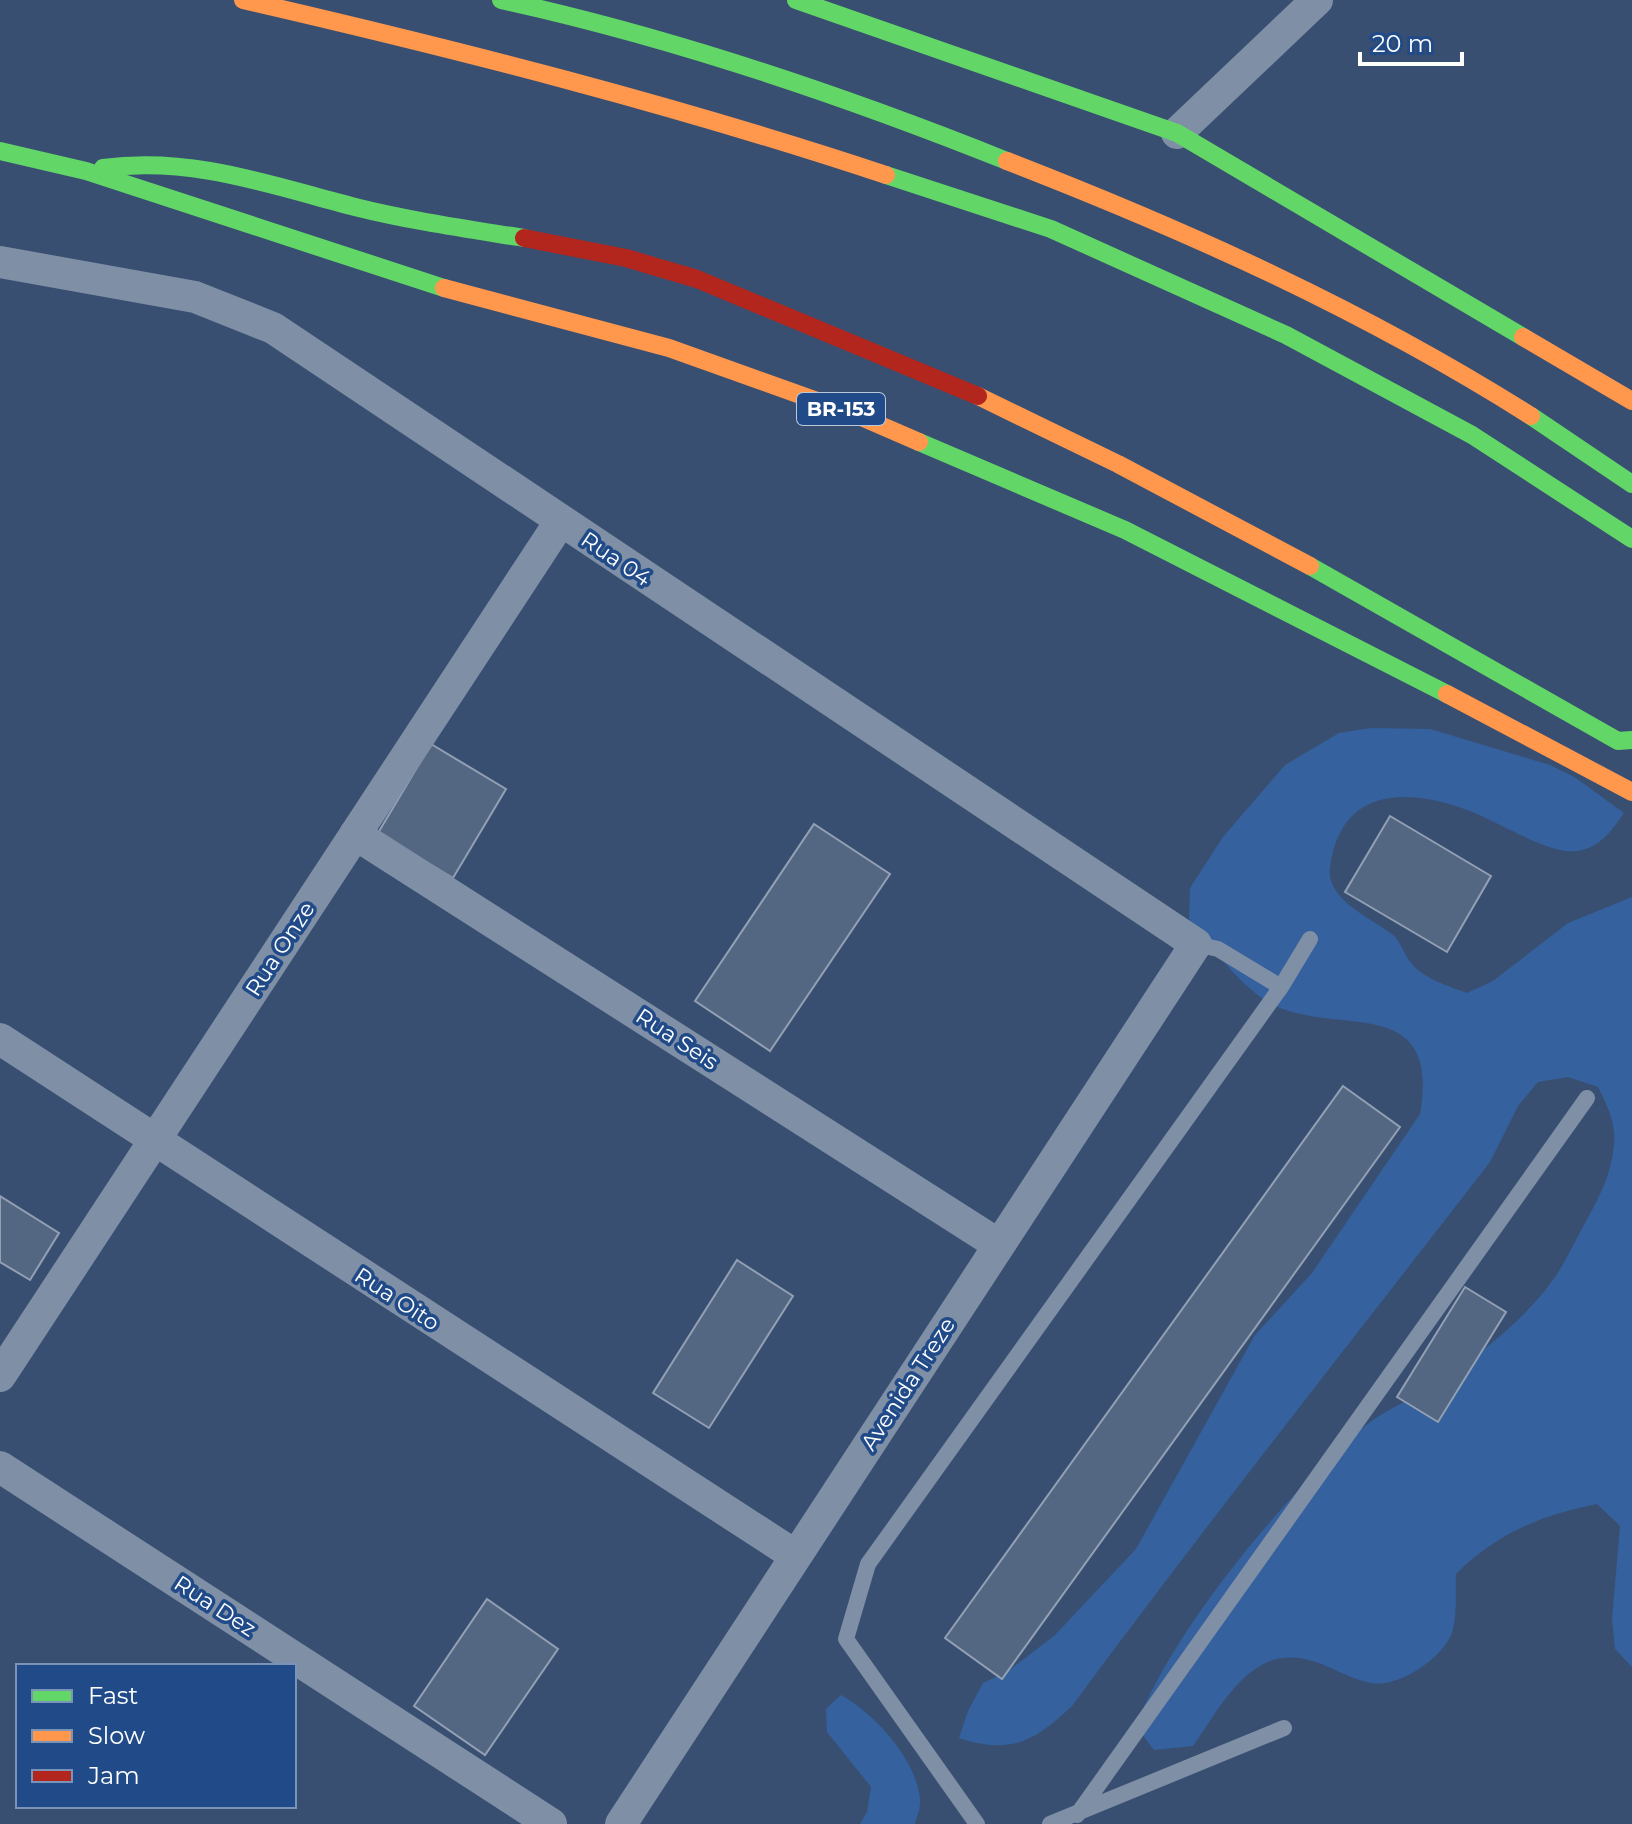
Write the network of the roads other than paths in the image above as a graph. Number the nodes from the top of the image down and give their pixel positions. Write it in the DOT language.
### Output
graph roads {
  1 [pos="243,0"];
  2 [pos="501,0"];
  3 [pos="796,0"];
  4 [pos="1317,0"];
  5 [pos="1177,133"];
  6 [pos="0,151"];
  7 [pos="86,171"];
  8 [pos="0,262"];
  9 [pos="1632,401"];
  10 [pos="1632,484"];
  11 [pos="560,522"];
  12 [pos="1632,539"];
  13 [pos="1632,740"];
  14 [pos="1632,792"];
  15 [pos="355,834"];
  16 [pos="1310,939"];
  17 [pos="1196,944"];
  18 [pos="1281,987"];
  19 [pos="0,1039"];
  20 [pos="1587,1098"];
  21 [pos="153,1142"];
  22 [pos="999,1245"];
  23 [pos="0,1376"];
  24 [pos="0,1467"];
  25 [pos="796,1556"];
  26 [pos="1284,1728"];
  27 [pos="1077,1815"];
  28 [pos="551,1824"];
  29 [pos="621,1824"];
  30 [pos="977,1824"];
  31 [pos="1050,1824"];
  1 -- 12 [label="main road"];
  2 -- 10 [label="main road"];
  3 -- 5 [label="main road"];
  4 -- 5 [label="street"];
  5 -- 9 [label="main road"];
  6 -- 7 [label="main road, BR-153"];
  7 -- 13 [label="main road"];
  7 -- 14 [label="main road, BR-153"];
  8 -- 11 [label="street, Rua 04"];
  11 -- 15 [label="street, Rua Onze"];
  11 -- 17 [label="street, Rua 04"];
  15 -- 21 [label="street, Rua Onze"];
  15 -- 22 [label="street, Rua Seis"];
  16 -- 18 [label="lane"];
  17 -- 18 [label="lane"];
  17 -- 22 [label="street, Avenida Treze"];
  18 -- 30 [label="lane"];
  19 -- 21 [label="street, Rua Oito"];
  20 -- 27 [label="lane"];
  21 -- 23 [label="street, Rua Onze"];
  21 -- 25 [label="street, Rua Oito"];
  22 -- 25 [label="street, Avenida Treze"];
  24 -- 28 [label="street, Rua Dez"];
  25 -- 29 [label="street, Avenida Treze"];
  26 -- 27 [label="lane"];
  27 -- 31 [label="lane"];
}
